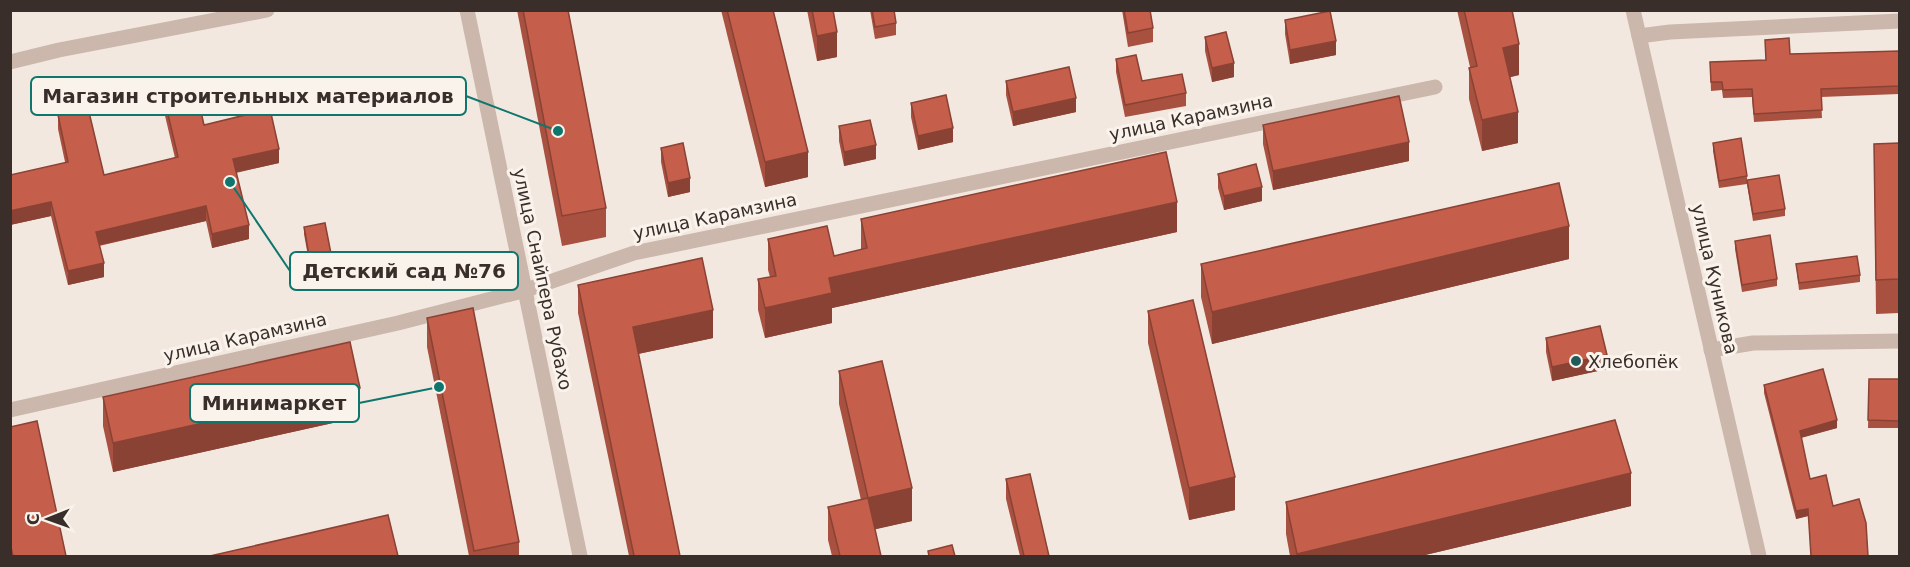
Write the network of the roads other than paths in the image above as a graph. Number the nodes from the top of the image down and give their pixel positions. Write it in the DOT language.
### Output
graph roads {
  1 [pos="267,10"];
  2 [pos="467,10"];
  3 [pos="1633,10"];
  4 [pos="1899,21"];
  5 [pos="1639,36"];
  6 [pos="10,62"];
  7 [pos="1435,87"];
  8 [pos="526,290"];
  9 [pos="1899,341"];
  10 [pos="1711,350"];
  11 [pos="10,410"];
  12 [pos="580,556"];
  13 [pos="1759,556"];
  1 -- 6 [label="street"];
  2 -- 8 [label="street, улица Снайпера Рубахо"];
  3 -- 5 [label="street, улица Куникова"];
  4 -- 5 [label="street"];
  5 -- 10 [label="street, улица Куникова"];
  7 -- 8 [label="street, улица Карамзина"];
  8 -- 11 [label="street, улица Карамзина"];
  8 -- 12 [label="street, улица Снайпера Рубахо"];
  9 -- 10 [label="street"];
  10 -- 13 [label="street, улица Куникова"];
}
